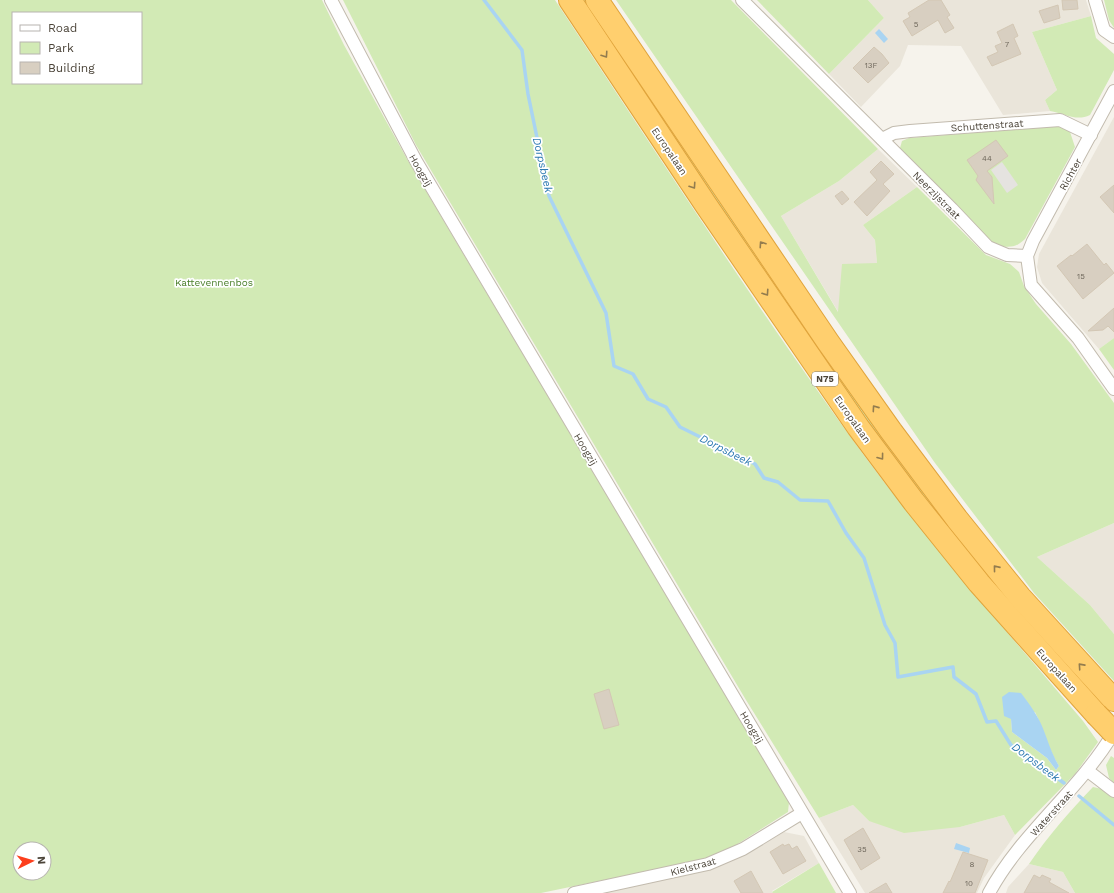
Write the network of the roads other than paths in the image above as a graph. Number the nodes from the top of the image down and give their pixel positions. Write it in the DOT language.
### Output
graph roads {
  1 [pos="331,0"];
  2 [pos="570,0"];
  3 [pos="597,0"];
  4 [pos="742,0"];
  5 [pos="1096,0"];
  6 [pos="1114,37"];
  7 [pos="1114,92"];
  8 [pos="1091,135"];
  9 [pos="882,139"];
  10 [pos="1027,256"];
  11 [pos="1114,389"];
  12 [pos="1111,697"];
  13 [pos="1114,733"];
  14 [pos="1088,771"];
  15 [pos="1114,791"];
  16 [pos="802,813"];
  17 [pos="574,893"];
  18 [pos="850,893"];
  19 [pos="989,893"];
  1 -- 16 [label="street, Hoogzij"];
  2 -- 13 [label="highway, Europalaan / N75, one-way, bridge"];
  12 -- 3 [label="highway, N75, one-way"];
  4 -- 9 [label="street, Neerzijstraat"];
  5 -- 6 [label="street"];
  7 -- 8 [label="street, Richter"];
  8 -- 9 [label="street, Schuttenstraat"];
  8 -- 10 [label="street, Richter"];
  9 -- 10 [label="street, Neerzijstraat"];
  10 -- 11 [label="street"];
  13 -- 14 [label="street, Waterstraat"];
  14 -- 15 [label="street"];
  14 -- 19 [label="street, Waterstraat"];
  16 -- 17 [label="street, Kielstraat"];
  16 -- 18 [label="street, Hoogzij"];
}
